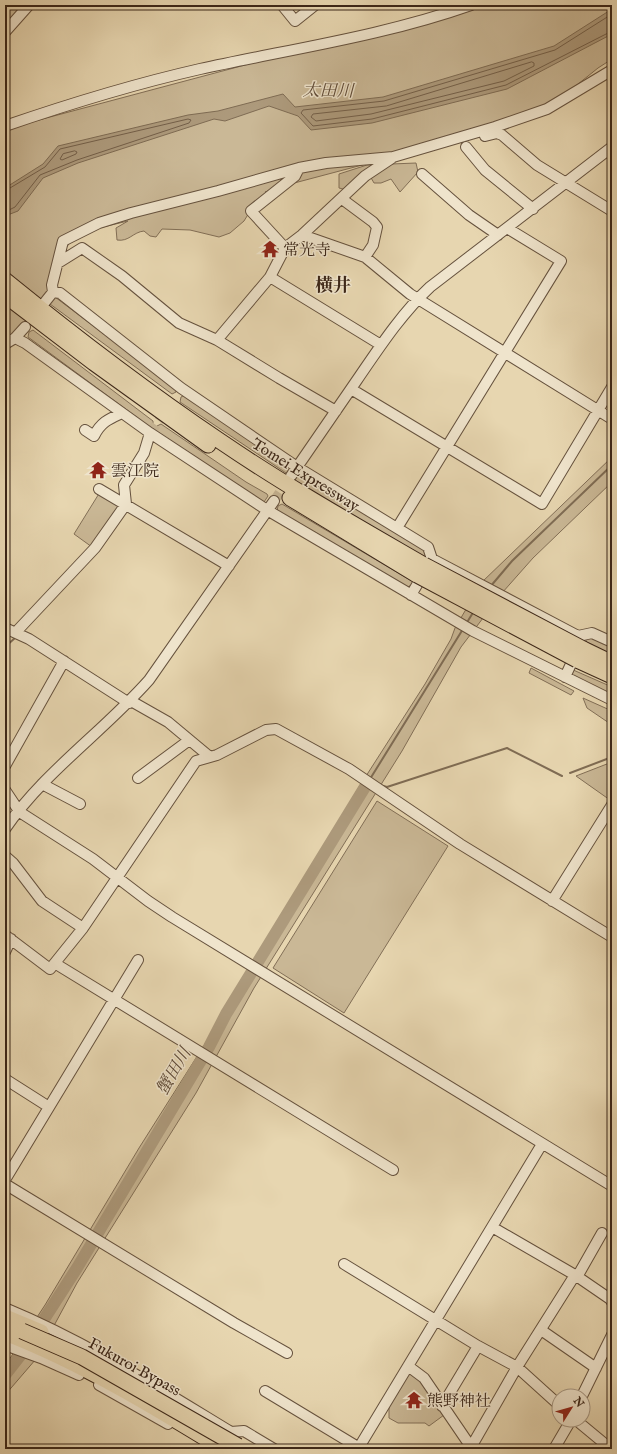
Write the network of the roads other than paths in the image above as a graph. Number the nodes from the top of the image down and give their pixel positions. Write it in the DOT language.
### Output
graph roads {
  1 [pos="29,5"];
  2 [pos="282,5"];
  3 [pos="315,5"];
  4 [pos="471,5"];
  5 [pos="5,32"];
  6 [pos="612,70"];
  7 [pos="5,126"];
  8 [pos="451,141"];
  9 [pos="466,146"];
  10 [pos="612,147"];
  11 [pos="393,157"];
  12 [pos="299,168"];
  13 [pos="422,174"];
  14 [pos="566,184"];
  15 [pos="342,199"];
  16 [pos="533,209"];
  17 [pos="612,211"];
  18 [pos="507,228"];
  19 [pos="302,235"];
  20 [pos="498,235"];
  21 [pos="285,248"];
  22 [pos="365,257"];
  23 [pos="58,263"];
  24 [pos="270,277"];
  25 [pos="5,280"];
  26 [pos="53,292"];
  27 [pos="5,295"];
  28 [pos="417,298"];
  29 [pos="45,302"];
  30 [pos="25,327"];
  31 [pos="15,338"];
  32 [pos="217,340"];
  33 [pos="5,344"];
  34 [pos="381,345"];
  35 [pos="504,353"];
  36 [pos="612,387"];
  37 [pos="182,388"];
  38 [pos="351,389"];
  39 [pos="176,397"];
  40 [pos="336,411"];
  41 [pos="598,411"];
  42 [pos="122,413"];
  43 [pos="612,420"];
  44 [pos="85,430"];
  45 [pos="150,433"];
  46 [pos="447,447"];
  47 [pos="297,467"];
  48 [pos="291,476"];
  49 [pos="99,489"];
  50 [pos="274,501"];
  51 [pos="126,504"];
  52 [pos="268,510"];
  53 [pos="397,528"];
  54 [pos="229,566"];
  55 [pos="424,567"];
  56 [pos="411,595"];
  57 [pos="5,628"];
  58 [pos="16,632"];
  59 [pos="612,642"];
  60 [pos="582,648"];
  61 [pos="64,661"];
  62 [pos="612,662"];
  63 [pos="612,676"];
  64 [pos="565,677"];
  65 [pos="612,700"];
  66 [pos="130,702"];
  67 [pos="188,741"];
  68 [pos="210,757"];
  69 [pos="5,766"];
  70 [pos="138,778"];
  71 [pos="42,784"];
  72 [pos="5,790"];
  73 [pos="80,804"];
  74 [pos="612,805"];
  75 [pos="18,811"];
  76 [pos="5,829"];
  77 [pos="5,856"];
  78 [pos="117,878"];
  79 [pos="552,900"];
  80 [pos="83,928"];
  81 [pos="8,937"];
  82 [pos="612,937"];
  83 [pos="5,952"];
  84 [pos="138,960"];
  85 [pos="56,964"];
  86 [pos="114,999"];
  87 [pos="5,1079"];
  88 [pos="49,1107"];
  89 [pos="542,1144"];
  90 [pos="393,1170"];
  91 [pos="5,1180"];
  92 [pos="5,1184"];
  93 [pos="612,1186"];
  94 [pos="492,1227"];
  95 [pos="602,1233"];
  96 [pos="344,1264"];
  97 [pos="576,1276"];
  98 [pos="611,1299"];
  99 [pos="5,1308"];
  100 [pos="5,1316"];
  101 [pos="436,1320"];
  102 [pos="5,1324"];
  103 [pos="541,1330"];
  104 [pos="612,1335"];
  105 [pos="16,1336"];
  106 [pos="478,1346"];
  107 [pos="609,1349"];
  108 [pos="287,1353"];
  109 [pos="80,1361"];
  110 [pos="408,1366"];
  111 [pos="517,1367"];
  112 [pos="596,1368"];
  113 [pos="586,1388"];
  114 [pos="265,1391"];
  115 [pos="551,1398"];
  116 [pos="442,1406"];
  117 [pos="566,1428"];
  118 [pos="586,1428"];
  119 [pos="244,1431"];
  120 [pos="237,1448"];
  121 [pos="471,1448"];
  122 [pos="611,1448"];
  123 [pos="211,1449"];
  124 [pos="223,1449"];
  125 [pos="274,1449"];
  126 [pos="359,1449"];
  127 [pos="554,1449"];
  1 -- 5 [label="street"];
  2 -- 3 [label="street"];
  4 -- 7 [label="street"];
  6 -- 8 [label="street"];
  8 -- 11 [label="street"];
  8 -- 14 [label="street"];
  9 -- 16 [label="street"];
  10 -- 14 [label="street"];
  11 -- 12 [label="street"];
  11 -- 15 [label="street"];
  12 -- 21 [label="street"];
  12 -- 23 [label="street"];
  13 -- 20 [label="street"];
  14 -- 16 [label="street"];
  14 -- 17 [label="street"];
  15 -- 19 [label="street"];
  15 -- 22 [label="street"];
  16 -- 18 [label="street"];
  18 -- 20 [label="street"];
  18 -- 35 [label="street"];
  19 -- 21 [label="street"];
  19 -- 22 [label="street"];
  20 -- 28 [label="street"];
  21 -- 24 [label="street"];
  22 -- 28 [label="street"];
  23 -- 26 [label="street"];
  23 -- 32 [label="street"];
  24 -- 32 [label="street"];
  24 -- 34 [label="street"];
  25 -- 55 [label="highway, Tomei Expressway"];
  26 -- 29 [label="street"];
  26 -- 37 [label="street"];
  27 -- 55 [label="highway, Tomei Expressway"];
  28 -- 34 [label="street"];
  28 -- 35 [label="street"];
  30 -- 31 [label="street"];
  31 -- 33 [label="street"];
  31 -- 42 [label="street"];
  32 -- 40 [label="street"];
  34 -- 38 [label="street"];
  35 -- 41 [label="street"];
  35 -- 46 [label="street"];
  36 -- 41 [label="street"];
  37 -- 39 [label="street"];
  37 -- 47 [label="street"];
  38 -- 40 [label="street"];
  38 -- 46 [label="street"];
  40 -- 47 [label="street"];
  41 -- 43 [label="street"];
  41 -- 46 [label="street"];
  42 -- 44 [label="street"];
  42 -- 45 [label="street"];
  45 -- 51 [label="street"];
  45 -- 52 [label="street"];
  46 -- 53 [label="street"];
  47 -- 48 [label="street"];
  47 -- 53 [label="street"];
  49 -- 51 [label="street"];
  50 -- 52 [label="street"];
  51 -- 54 [label="street"];
  51 -- 58 [label="street"];
  52 -- 54 [label="street"];
  52 -- 56 [label="street"];
  53 -- 55 [label="street"];
  54 -- 66 [label="street"];
  55 -- 56 [label="street"];
  55 -- 60 [label="highway, Tomei Expressway, bridge"];
  55 -- 60 [label="street"];
  56 -- 64 [label="street"];
  57 -- 58 [label="street"];
  58 -- 61 [label="street"];
  59 -- 60 [label="street"];
  60 -- 62 [label="highway, Tomei Expressway"];
  60 -- 63 [label="highway, Tomei Expressway"];
  60 -- 64 [label="street"];
  61 -- 66 [label="street"];
  61 -- 69 [label="street"];
  64 -- 65 [label="street"];
  66 -- 67 [label="street"];
  66 -- 71 [label="street"];
  67 -- 68 [label="street"];
  67 -- 70 [label="street"];
  68 -- 78 [label="street"];
  68 -- 79 [label="street"];
  71 -- 73 [label="street"];
  71 -- 75 [label="street"];
  72 -- 75 [label="street"];
  74 -- 79 [label="street"];
  75 -- 76 [label="street"];
  75 -- 78 [label="street"];
  77 -- 80 [label="street"];
  78 -- 80 [label="street"];
  78 -- 89 [label="street"];
  79 -- 82 [label="street"];
  80 -- 85 [label="street"];
  81 -- 83 [label="street"];
  81 -- 85 [label="street"];
  84 -- 86 [label="street"];
  85 -- 86 [label="street"];
  86 -- 88 [label="street"];
  86 -- 90 [label="street"];
  87 -- 88 [label="street"];
  88 -- 91 [label="street"];
  89 -- 93 [label="street"];
  89 -- 94 [label="street"];
  92 -- 108 [label="street"];
  94 -- 97 [label="street"];
  94 -- 101 [label="street"];
  95 -- 97 [label="street"];
  96 -- 101 [label="street"];
  97 -- 98 [label="street"];
  97 -- 103 [label="street"];
  99 -- 105 [label="street"];
  100 -- 105 [label="highway"];
  101 -- 106 [label="street"];
  101 -- 110 [label="street"];
  102 -- 105 [label="highway, Fukuroi Bypass"];
  103 -- 111 [label="street"];
  103 -- 112 [label="street"];
  104 -- 107 [label="street"];
  105 -- 109 [label="highway, Fukuroi Bypass, bridge"];
  105 -- 119 [label="street"];
  105 -- 123 [label="street"];
  106 -- 111 [label="street"];
  106 -- 116 [label="street"];
  107 -- 112 [label="street"];
  109 -- 120 [label="highway, Fukuroi Bypass, bridge"];
  109 -- 124 [label="highway, Fukuroi Bypass"];
  110 -- 116 [label="street"];
  110 -- 126 [label="street"];
  111 -- 115 [label="street"];
  111 -- 121 [label="street"];
  112 -- 113 [label="street"];
  114 -- 126 [label="street"];
  116 -- 121 [label="street"];
  117 -- 127 [label="street"];
  118 -- 122 [label="street"];
  119 -- 120 [label="street"];
  119 -- 125 [label="street"];
}
